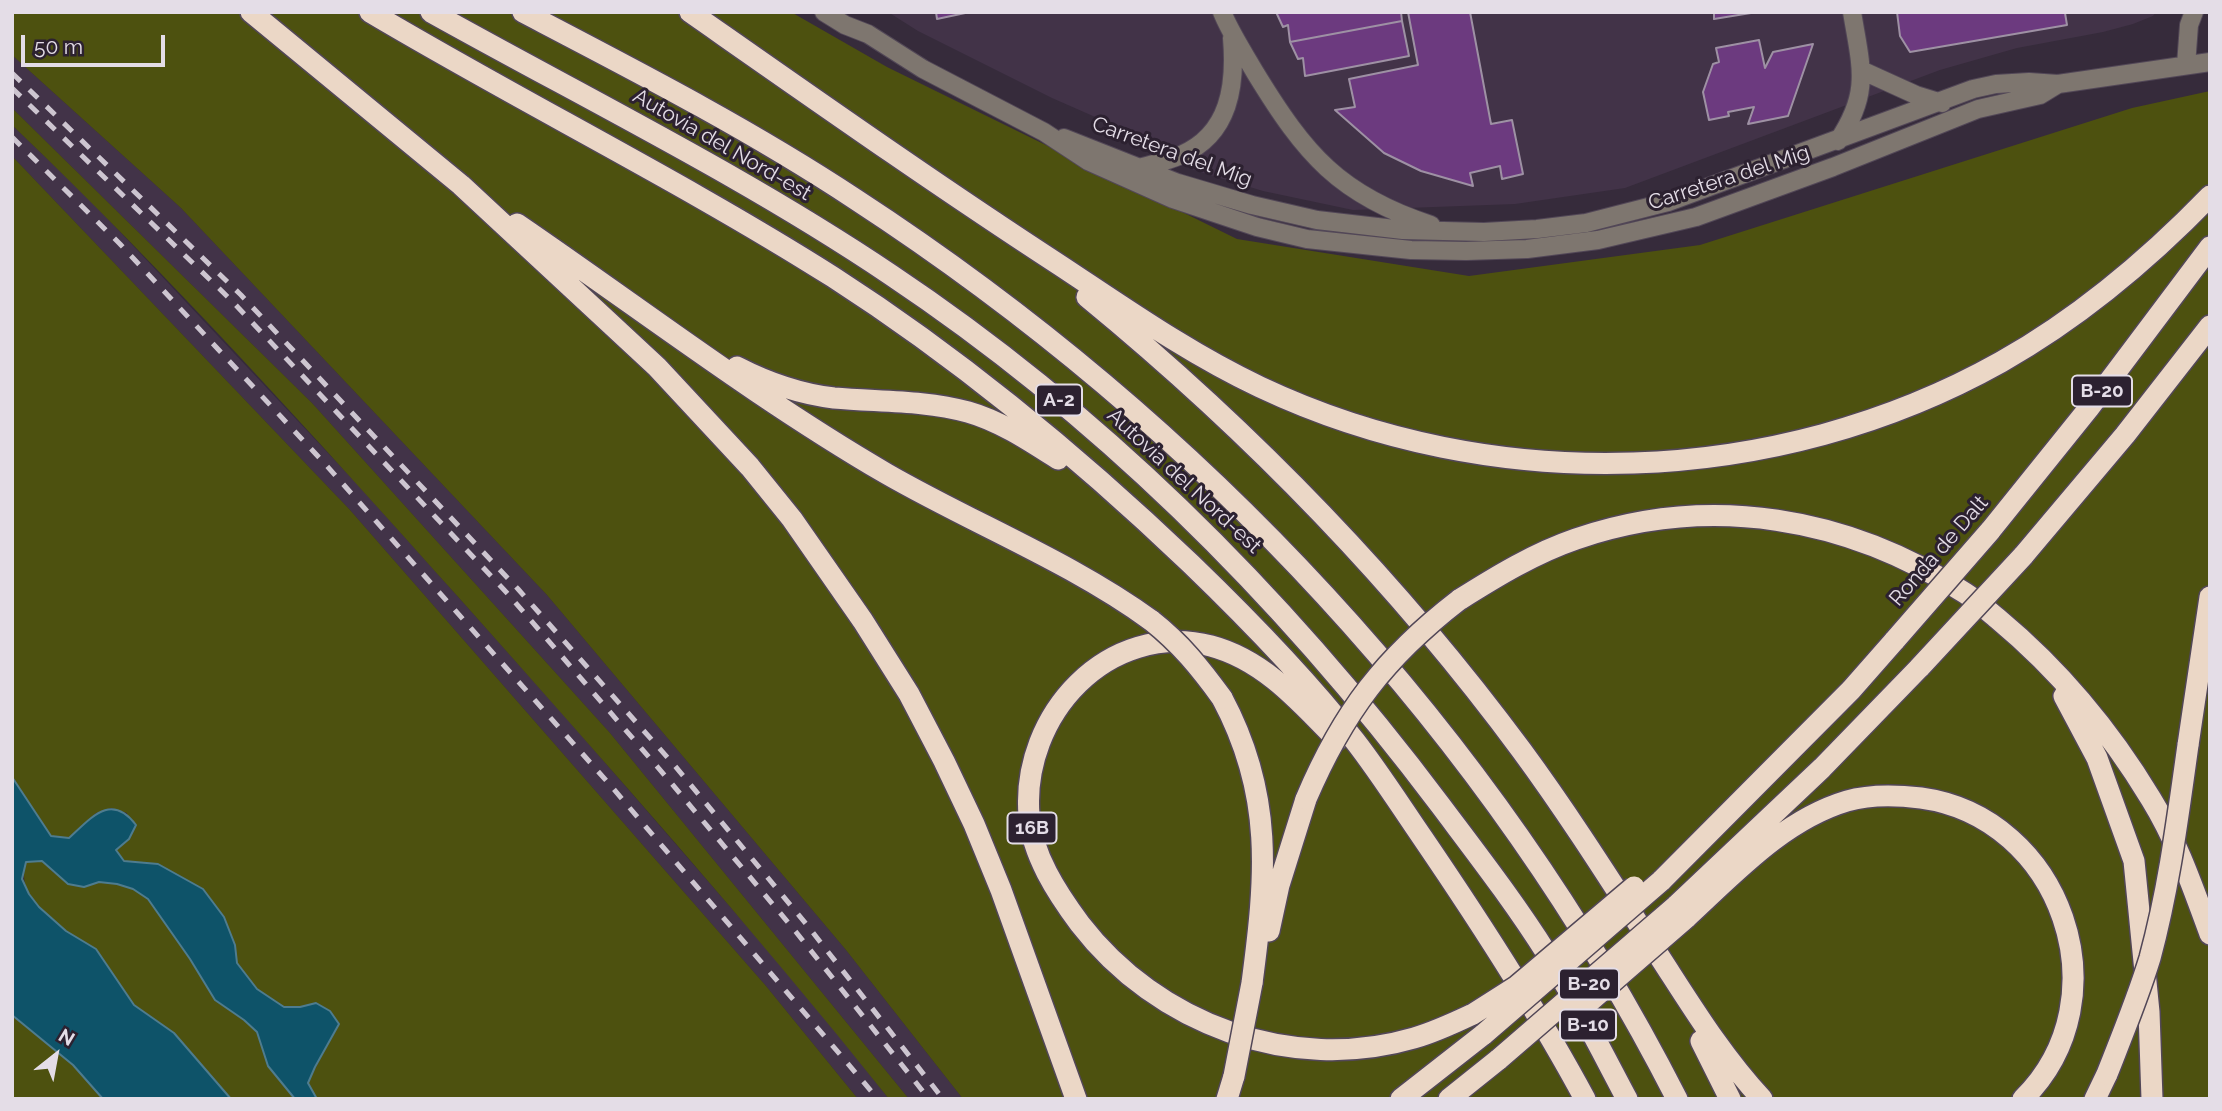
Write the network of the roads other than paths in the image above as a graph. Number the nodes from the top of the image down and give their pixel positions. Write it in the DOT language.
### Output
graph roads {
  1 [pos="251,12"];
  2 [pos="370,12"];
  3 [pos="431,12"];
  4 [pos="523,12"];
  5 [pos="547,12"];
  6 [pos="690,12"];
  7 [pos="824,12"];
  8 [pos="850,12"];
  9 [pos="1222,12"];
  10 [pos="1852,12"];
  11 [pos="2194,12"];
  12 [pos="868,34"];
  13 [pos="1231,34"];
  14 [pos="600,52"];
  15 [pos="2210,62"];
  16 [pos="2186,65"];
  17 [pos="1861,70"];
  18 [pos="2058,84"];
  19 [pos="1941,102"];
  20 [pos="1978,109"];
  21 [pos="1044,132"];
  22 [pos="1838,141"];
  23 [pos="1139,168"];
  24 [pos="461,185"];
  25 [pos="2210,196"];
  26 [pos="966,204"];
  27 [pos="1451,232"];
  28 [pos="2210,247"];
  29 [pos="651,317"];
  30 [pos="2210,326"];
  31 [pos="1151,526"];
  32 [pos="2210,597"];
  33 [pos="2020,638"];
  34 [pos="1396,800"];
  35 [pos="1651,881"];
  36 [pos="1615,888"];
  37 [pos="1681,912"];
  38 [pos="1576,922"];
  39 [pos="2210,934"];
  40 [pos="1547,953"];
  41 [pos="1256,984"];
  42 [pos="1076,1099"];
  43 [pos="1227,1099"];
  44 [pos="1401,1099"];
  45 [pos="1449,1099"];
  46 [pos="1585,1099"];
  47 [pos="1627,1099"];
  48 [pos="1677,1099"];
  49 [pos="1730,1099"];
  50 [pos="1762,1099"];
  51 [pos="2023,1099"];
  52 [pos="2095,1099"];
  53 [pos="2152,1099"];
  1 -- 24 [label="highway"];
  2 -- 31 [label="highway"];
  3 -- 40 [label="highway, Autovia del Nord-est / A-2"];
  4 -- 14 [label="highway, Autovia del Nord-est / A-2"];
  5 -- 14 [label="highway"];
  6 -- 26 [label="highway"];
  7 -- 12 [label="street, Carretera del Mig"];
  8 -- 12 [label="street, Carretera del Mig"];
  9 -- 13 [label="street"];
  10 -- 17 [label="street"];
  11 -- 16 [label="street"];
  12 -- 21 [label="street, Carretera del Mig"];
  13 -- 23 [label="street"];
  13 -- 27 [label="street"];
  14 -- 38 [label="highway, Autovia del Nord-est / A-2"];
  15 -- 16 [label="street, Carretera del Mig"];
  16 -- 18 [label="street, Carretera del Mig"];
  17 -- 19 [label="street"];
  17 -- 22 [label="street"];
  18 -- 19 [label="street, Carretera del Mig"];
  18 -- 20 [label="street, Carretera del Mig"];
  19 -- 20 [label="street"];
  19 -- 22 [label="street, Carretera del Mig"];
  20 -- 21 [label="street, Carretera del Mig"];
  21 -- 23 [label="street, Carretera del Mig"];
  22 -- 27 [label="street, Carretera del Mig"];
  23 -- 27 [label="street, Carretera del Mig"];
  24 -- 29 [label="highway"];
  24 -- 42 [label="highway"];
  25 -- 26 [label="highway"];
  26 -- 36 [label="highway"];
  28 -- 35 [label="highway, Ronda de Dalt / B-20, bridge"];
  29 -- 31 [label="highway"];
  29 -- 41 [label="highway, bridge"];
  30 -- 37 [label="highway, B-20, bridge"];
  31 -- 34 [label="highway"];
  32 -- 52 [label="highway, bridge"];
  33 -- 39 [label="highway"];
  33 -- 41 [label="highway, bridge"];
  33 -- 53 [label="highway"];
  34 -- 35 [label="highway, 16B, bridge"];
  34 -- 46 [label="highway"];
  35 -- 44 [label="highway, B-20, bridge"];
  36 -- 49 [label="highway"];
  36 -- 50 [label="highway"];
  37 -- 45 [label="highway, B-20, bridge"];
  37 -- 51 [label="highway"];
  38 -- 48 [label="highway, Autovia del Nord-est / B-10"];
  40 -- 47 [label="highway, Autovia del Nord-est / B-10"];
  41 -- 43 [label="highway, bridge"];
}
